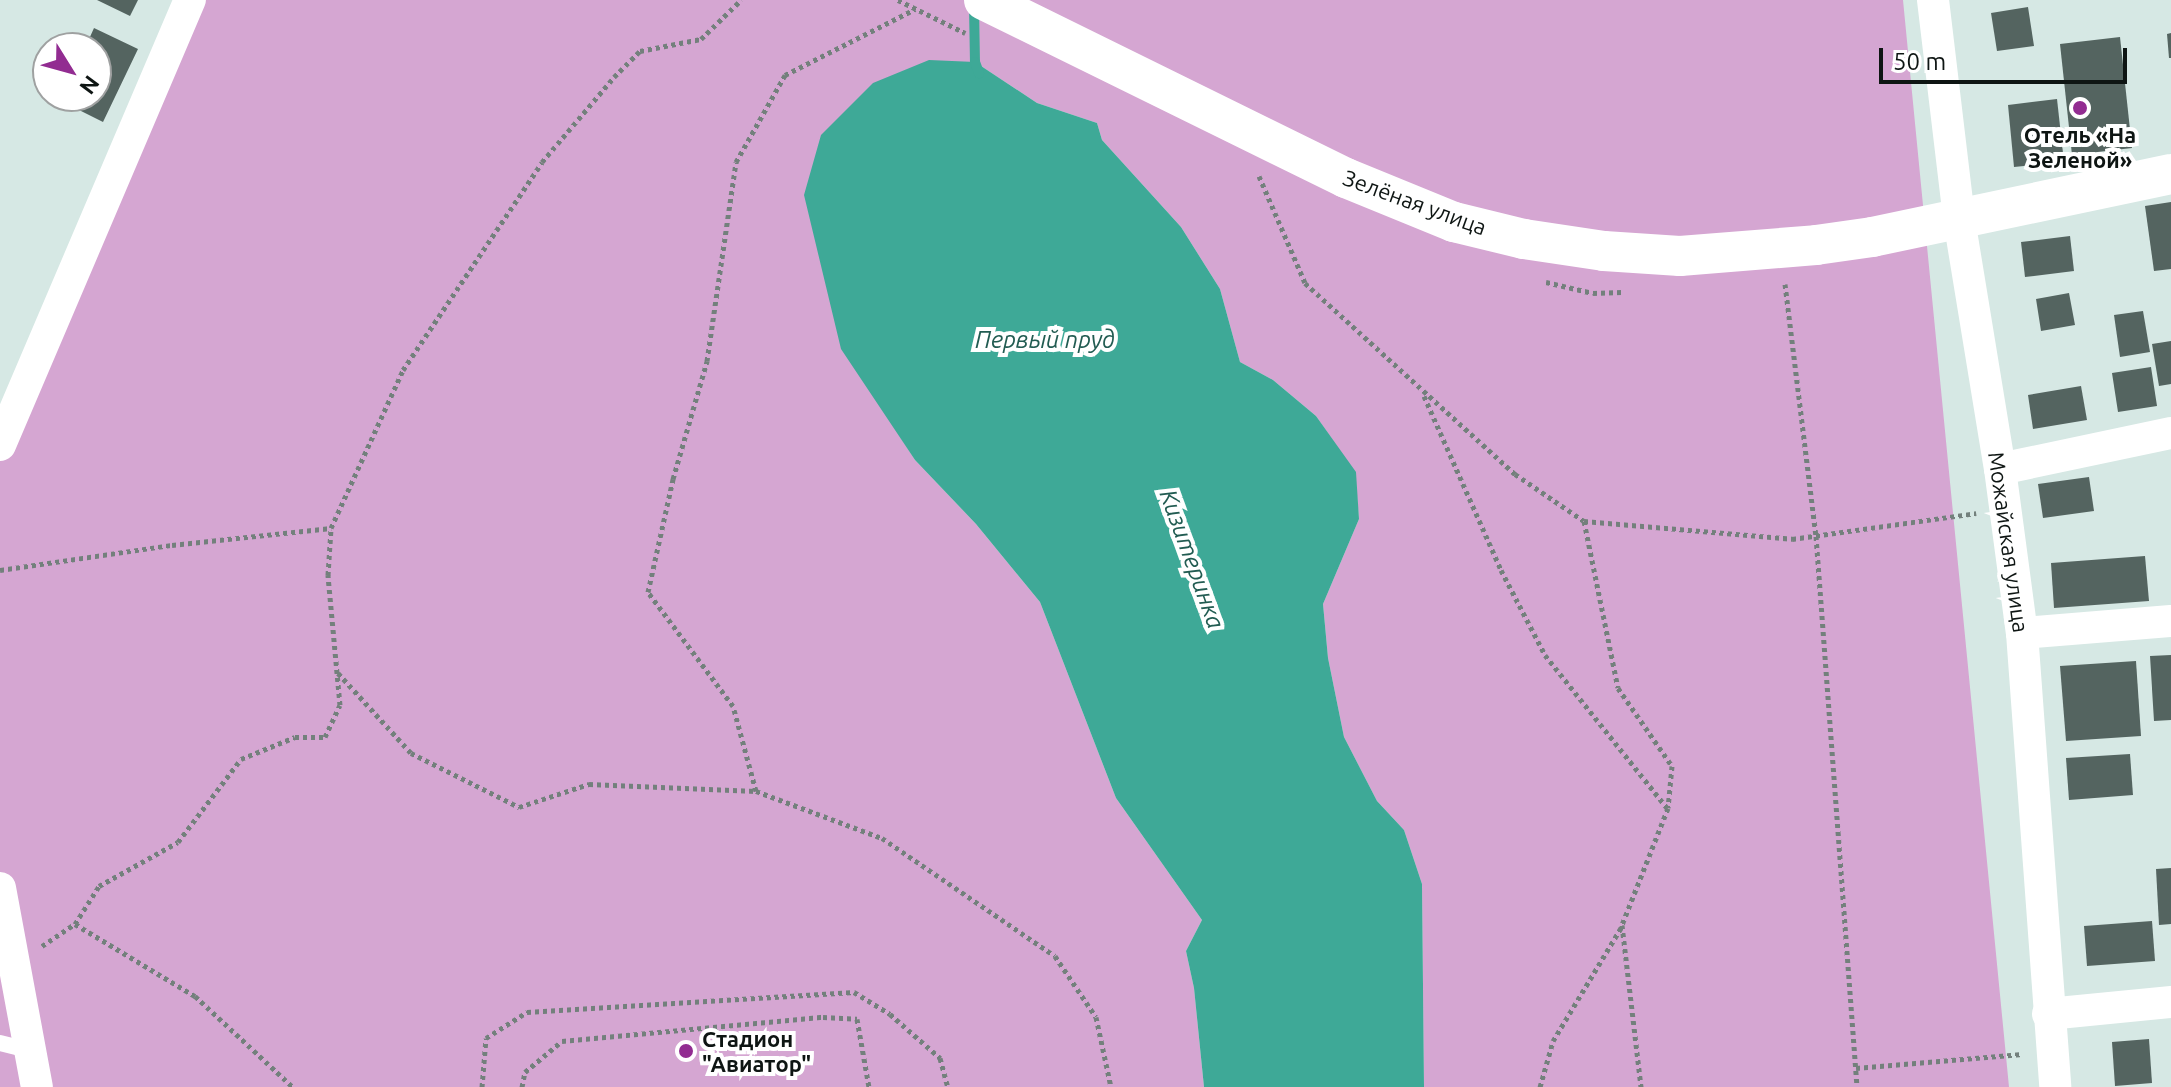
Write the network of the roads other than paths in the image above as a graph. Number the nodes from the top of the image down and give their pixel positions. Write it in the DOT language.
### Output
graph roads {
  1 [pos="190,0"];
  2 [pos="984,0"];
  3 [pos="1933,0"];
  4 [pos="2171,174"];
  5 [pos="1968,217"];
  6 [pos="2171,433"];
  7 [pos="0,445"];
  8 [pos="2000,469"];
  9 [pos="2171,621"];
  10 [pos="2022,633"];
  11 [pos="0,888"];
  12 [pos="2171,1002"];
  13 [pos="2048,1014"];
  14 [pos="15,1047"];
  15 [pos="37,1087"];
  16 [pos="2055,1087"];
  1 -- 7 [label="street"];
  2 -- 5 [label="street, Зелёная улица"];
  3 -- 5 [label="street, Можайская улица"];
  4 -- 5 [label="street, Зелёная улица"];
  5 -- 8 [label="street, Можайская улица"];
  6 -- 8 [label="street"];
  8 -- 10 [label="street, Можайская улица"];
  9 -- 10 [label="street"];
  10 -- 13 [label="street, Можайская улица"];
  11 -- 14 [label="street"];
  12 -- 13 [label="street"];
  13 -- 16 [label="street, Можайская улица"];
  14 -- 15 [label="street"];
}
